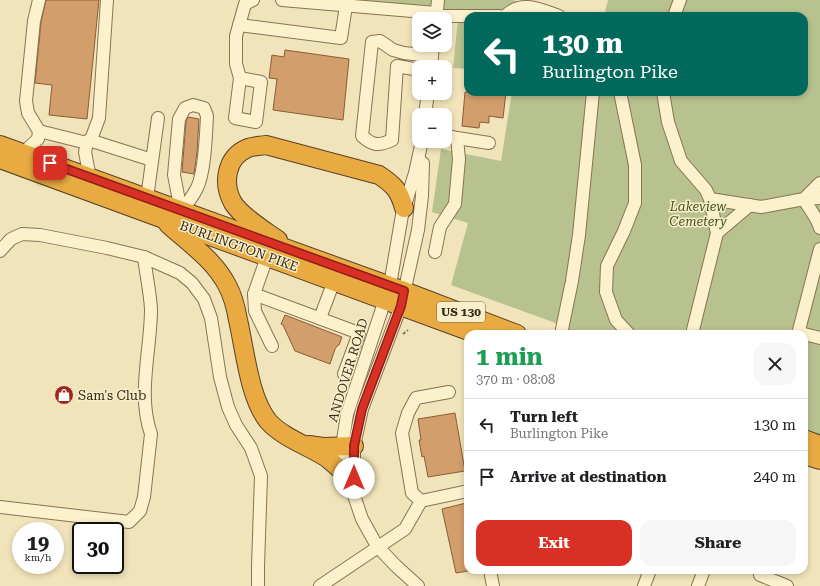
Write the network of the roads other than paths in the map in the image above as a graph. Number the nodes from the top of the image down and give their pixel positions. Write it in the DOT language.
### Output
graph roads {
  1 [pos="39,0"];
  2 [pos="107,0"];
  3 [pos="253,0"];
  4 [pos="282,0"];
  5 [pos="438,0"];
  6 [pos="680,0"];
  7 [pos="346,6"];
  8 [pos="436,12"];
  9 [pos="509,12"];
  10 [pos="548,12"];
  11 [pos="676,12"];
  12 [pos="412,13"];
  13 [pos="452,16"];
  14 [pos="464,16"];
  15 [pos="239,25"];
  16 [pos="432,56"];
  17 [pos="412,69"];
  18 [pos="240,78"];
  19 [pos="592,96"];
  20 [pos="621,96"];
  21 [pos="664,96"];
  22 [pos="158,118"];
  23 [pos="39,131"];
  24 [pos="452,137"];
  25 [pos="457,138"];
  26 [pos="88,142"];
  27 [pos="489,143"];
  28 [pos="0,145"];
  29 [pos="421,148"];
  30 [pos="423,148"];
  31 [pos="23,153"];
  32 [pos="0,159"];
  33 [pos="152,160"];
  34 [pos="90,178"];
  35 [pos="820,183"];
  36 [pos="147,198"];
  37 [pos="820,198"];
  38 [pos="804,199"];
  39 [pos="710,200"];
  40 [pos="750,205"];
  41 [pos="404,208"];
  42 [pos="181,211"];
  43 [pos="161,218"];
  44 [pos="820,228"];
  45 [pos="718,233"];
  46 [pos="820,249"];
  47 [pos="0,251"];
  48 [pos="295,252"];
  49 [pos="435,252"];
  50 [pos="144,257"];
  51 [pos="267,257"];
  52 [pos="334,281"];
  53 [pos="254,294"];
  54 [pos="395,295"];
  55 [pos="320,318"];
  56 [pos="469,330"];
  57 [pos="504,330"];
  58 [pos="562,330"];
  59 [pos="625,330"];
  60 [pos="693,330"];
  61 [pos="802,330"];
  62 [pos="808,335"];
  63 [pos="820,338"];
  64 [pos="272,346"];
  65 [pos="344,374"];
  66 [pos="449,392"];
  67 [pos="300,444"];
  68 [pos="348,447"];
  69 [pos="351,484"];
  70 [pos="464,493"];
  71 [pos="421,501"];
  72 [pos="0,506"];
  73 [pos="377,546"];
  74 [pos="491,574"];
  75 [pos="648,574"];
  76 [pos="702,574"];
  77 [pos="759,577"];
  78 [pos="258,586"];
  79 [pos="320,586"];
  80 [pos="418,586"];
  81 [pos="493,586"];
  82 [pos="644,586"];
  83 [pos="698,586"];
  84 [pos="787,586"];
  1 -- 23 [label="street"];
  2 -- 26 [label="street"];
  3 -- 15 [label="street"];
  4 -- 7 [label="street"];
  5 -- 8 [label="street"];
  6 -- 11 [label="street"];
  7 -- 12 [label="street"];
  7 -- 15 [label="street"];
  9 -- 10 [label="street"];
  13 -- 14 [label="street"];
  15 -- 18 [label="street"];
  16 -- 17 [label="street"];
  19 -- 58 [label="street"];
  20 -- 59 [label="street"];
  21 -- 39 [label="street"];
  22 -- 33 [label="street"];
  23 -- 26 [label="street"];
  23 -- 31 [label="street"];
  24 -- 25 [label="street"];
  25 -- 27 [label="street"];
  25 -- 49 [label="street"];
  26 -- 33 [label="street"];
  26 -- 34 [label="street"];
  28 -- 31 [label="highway, BURLINGTON PIKE / US 130"];
  29 -- 41 [label="street, ANDOVER ROAD"];
  30 -- 54 [label="street, ANDOVER ROAD"];
  31 -- 34 [label="highway, BURLINGTON PIKE / US 130"];
  32 -- 43 [label="highway, BURLINGTON PIKE / US 130"];
  33 -- 36 [label="street"];
  34 -- 36 [label="highway, BURLINGTON PIKE / US 130"];
  35 -- 38 [label="street"];
  36 -- 42 [label="highway, BURLINGTON PIKE / US 130"];
  37 -- 38 [label="street"];
  38 -- 40 [label="street"];
  38 -- 44 [label="street"];
  39 -- 40 [label="street"];
  39 -- 45 [label="street"];
  40 -- 45 [label="street"];
  41 -- 48 [label="highway"];
  41 -- 54 [label="street, ANDOVER ROAD"];
  42 -- 42 [label="street"];
  42 -- 48 [label="highway, BURLINGTON PIKE / US 130"];
  43 -- 51 [label="highway, BURLINGTON PIKE / US 130"];
  43 -- 67 [label="highway"];
  45 -- 60 [label="street"];
  46 -- 61 [label="street"];
  47 -- 50 [label="street"];
  48 -- 54 [label="highway, BURLINGTON PIKE / US 130"];
  50 -- 72 [label="street"];
  50 -- 78 [label="street"];
  51 -- 52 [label="highway, BURLINGTON PIKE / US 130"];
  51 -- 53 [label="street"];
  52 -- 54 [label="highway, BURLINGTON PIKE / US 130"];
  52 -- 55 [label="street"];
  53 -- 55 [label="street"];
  53 -- 64 [label="street"];
  54 -- 56 [label="highway, BURLINGTON PIKE / US 130"];
  54 -- 57 [label="highway, BURLINGTON PIKE / US 130"];
  54 -- 68 [label="street, ANDOVER ROAD"];
  54 -- 68 [label="street, ANDOVER ROAD"];
  55 -- 65 [label="street"];
  62 -- 63 [label="street"];
  66 -- 71 [label="street"];
  67 -- 68 [label="highway"];
  67 -- 69 [label="highway"];
  68 -- 69 [label="street, ANDOVER ROAD"];
  69 -- 73 [label="street, ANDOVER ROAD"];
  70 -- 71 [label="street"];
  71 -- 73 [label="street"];
  73 -- 79 [label="street"];
  73 -- 80 [label="street, ANDOVER ROAD"];
  74 -- 81 [label="street"];
  75 -- 82 [label="street"];
  76 -- 83 [label="street"];
  77 -- 84 [label="street"];
}
